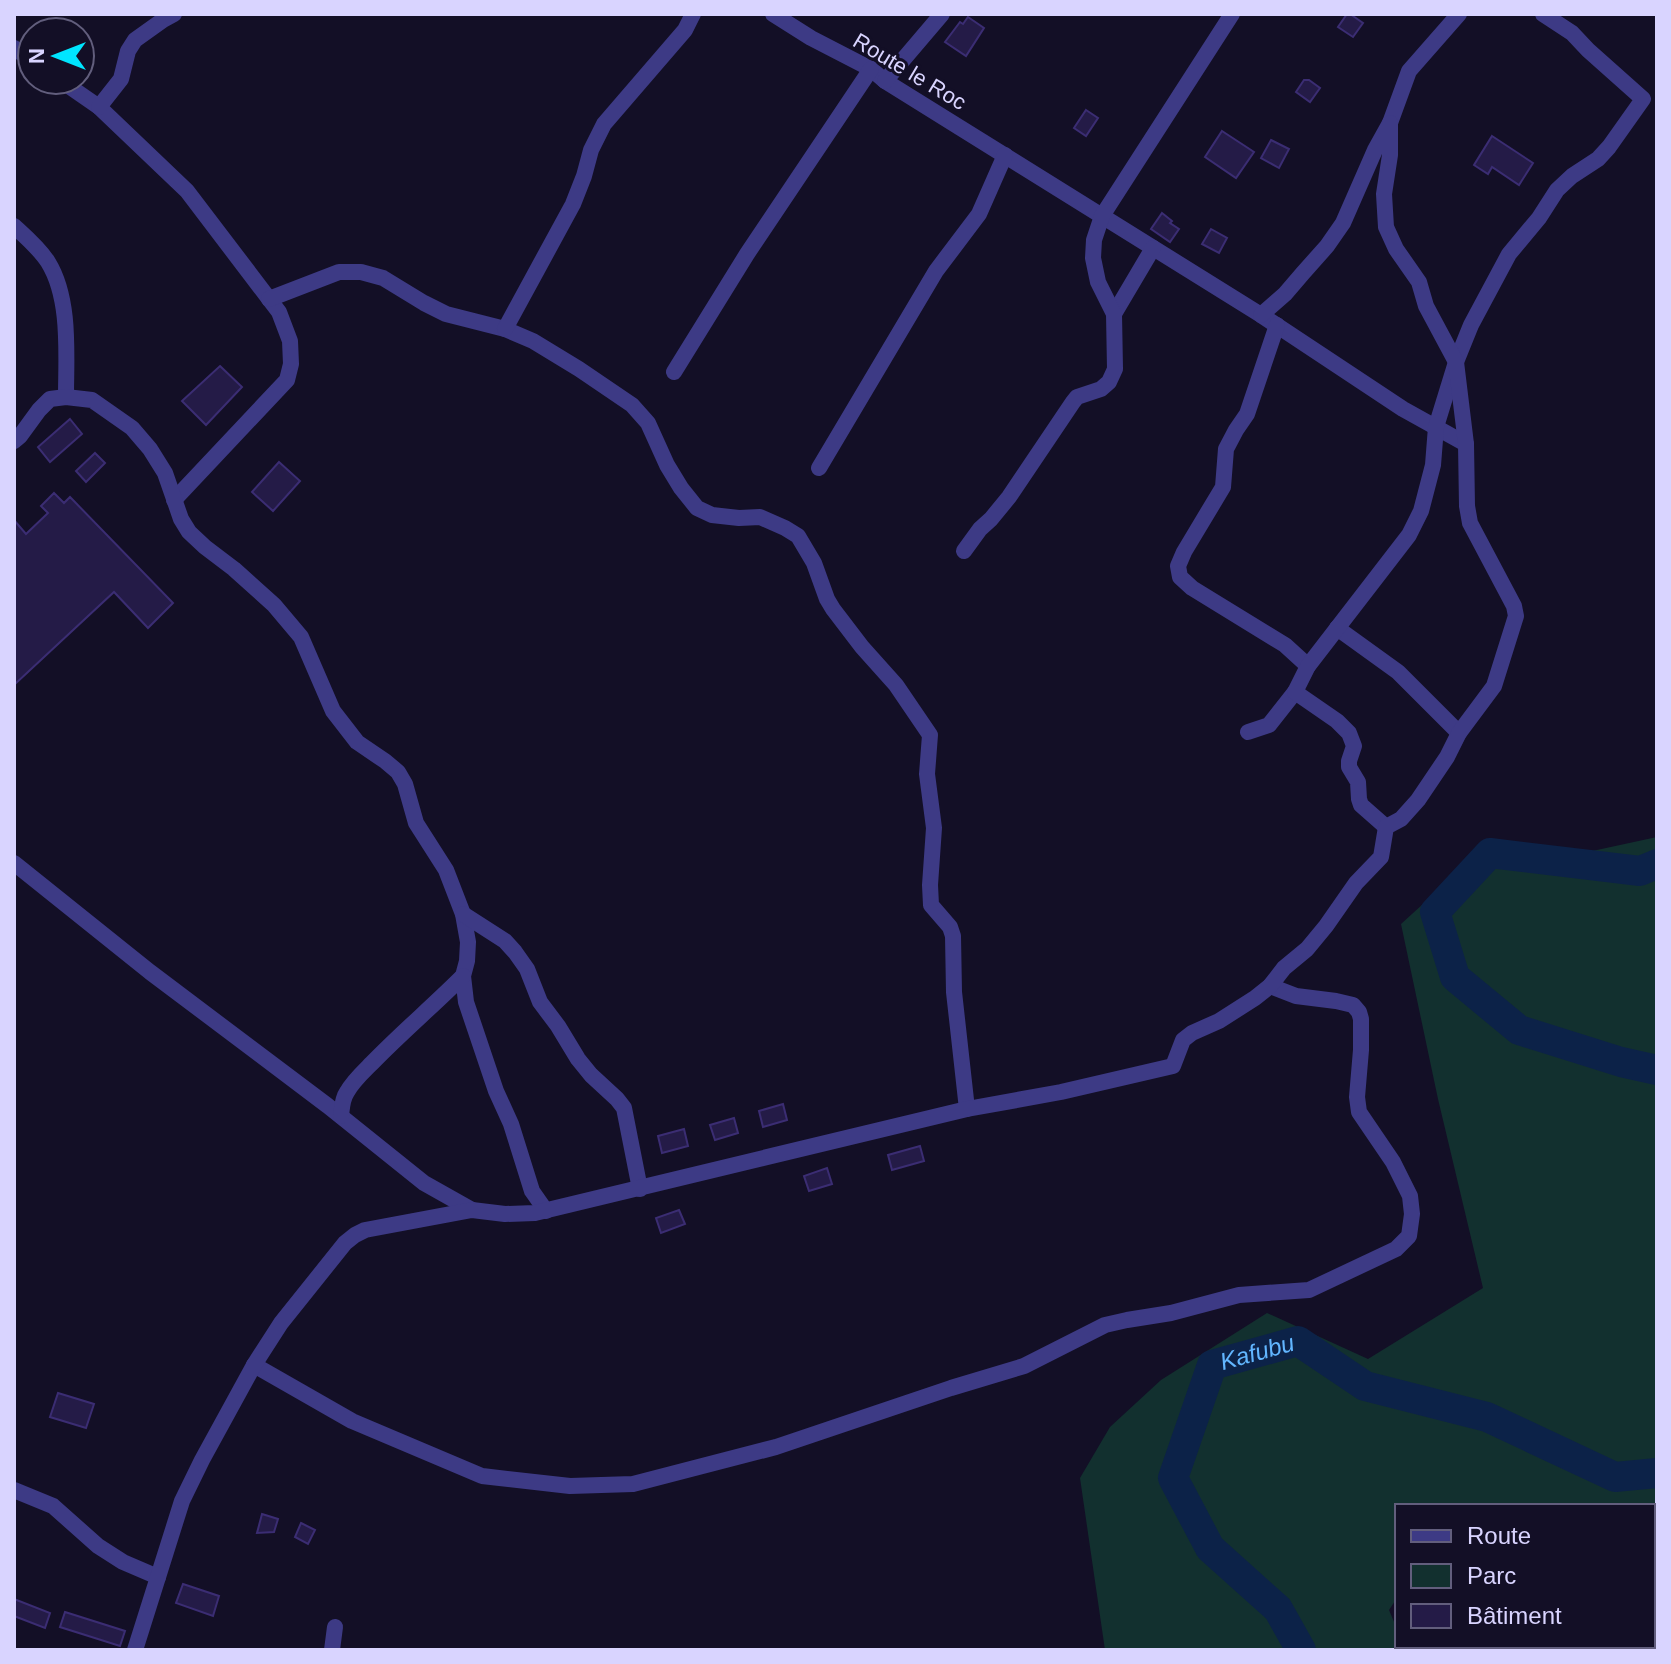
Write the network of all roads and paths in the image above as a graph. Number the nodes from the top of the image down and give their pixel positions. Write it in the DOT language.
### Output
graph roads {
  1 [pos="174,14"];
  2 [pos="693,14"];
  3 [pos="773,14"];
  4 [pos="942,14"];
  5 [pos="1232,14"];
  6 [pos="1459,14"];
  7 [pos="1543,14"];
  8 [pos="871,69"];
  9 [pos="885,81"];
  10 [pos="83,96"];
  11 [pos="99,107"];
  12 [pos="1390,123"];
  13 [pos="1005,155"];
  14 [pos="1102,216"];
  15 [pos="14,226"];
  16 [pos="1153,248"];
  17 [pos="269,299"];
  18 [pos="1114,314"];
  19 [pos="1261,315"];
  20 [pos="1277,325"];
  21 [pos="505,329"];
  22 [pos="1456,362"];
  23 [pos="674,372"];
  24 [pos="66,397"];
  25 [pos="1436,427"];
  26 [pos="14,441"];
  27 [pos="1466,444"];
  28 [pos="819,468"];
  29 [pos="174,500"];
  30 [pos="964,551"];
  31 [pos="1337,628"];
  32 [pos="1308,666"];
  33 [pos="1295,692"];
  34 [pos="1248,732"];
  35 [pos="1459,733"];
  36 [pos="1386,827"];
  37 [pos="14,863"];
  38 [pos="463,914"];
  39 [pos="463,976"];
  40 [pos="1270,986"];
  41 [pos="967,1109"];
  42 [pos="341,1116"];
  43 [pos="640,1189"];
  44 [pos="472,1210"];
  45 [pos="546,1211"];
  46 [pos="254,1365"];
  47 [pos="14,1490"];
  48 [pos="158,1577"];
  49 [pos="335,1627"];
  50 [pos="135,1650"];
  51 [pos="332,1650"];
  1 -- 11 [label="street"];
  2 -- 21 [label="street"];
  3 -- 8 [label="street, Route le Roc"];
  4 -- 9 [label="street"];
  5 -- 14 [label="street"];
  6 -- 12 [label="street"];
  7 -- 22 [label="street"];
  8 -- 9 [label="street, Route le Roc"];
  8 -- 23 [label="street"];
  9 -- 13 [label="street, Route le Roc"];
  10 -- 11 [label="street"];
  11 -- 17 [label="street"];
  12 -- 19 [label="street"];
  12 -- 22 [label="street"];
  13 -- 14 [label="street, Route le Roc"];
  13 -- 28 [label="street"];
  14 -- 16 [label="street, Route le Roc"];
  14 -- 18 [label="street"];
  15 -- 24 [label="street"];
  16 -- 18 [label="street"];
  16 -- 19 [label="street, Route le Roc"];
  17 -- 21 [label="street"];
  17 -- 29 [label="street"];
  18 -- 30 [label="street"];
  19 -- 20 [label="street, Route le Roc"];
  20 -- 25 [label="street, Route le Roc"];
  20 -- 32 [label="street"];
  21 -- 41 [label="street"];
  22 -- 25 [label="street"];
  22 -- 27 [label="street"];
  24 -- 26 [label="street"];
  24 -- 29 [label="street"];
  25 -- 27 [label="street, Route le Roc"];
  25 -- 31 [label="street"];
  27 -- 35 [label="street"];
  29 -- 38 [label="street"];
  31 -- 32 [label="street"];
  31 -- 35 [label="street"];
  32 -- 33 [label="street"];
  33 -- 34 [label="street"];
  33 -- 36 [label="street"];
  35 -- 36 [label="street"];
  36 -- 40 [label="street"];
  37 -- 42 [label="street"];
  38 -- 39 [label="street"];
  38 -- 43 [label="street"];
  39 -- 42 [label="street"];
  39 -- 45 [label="street"];
  40 -- 41 [label="street"];
  40 -- 46 [label="street"];
  41 -- 43 [label="street"];
  42 -- 44 [label="street"];
  43 -- 45 [label="street"];
  44 -- 45 [label="street"];
  44 -- 46 [label="street"];
  46 -- 48 [label="street"];
  47 -- 48 [label="street"];
  48 -- 50 [label="street"];
  49 -- 51 [label="street"];
}
